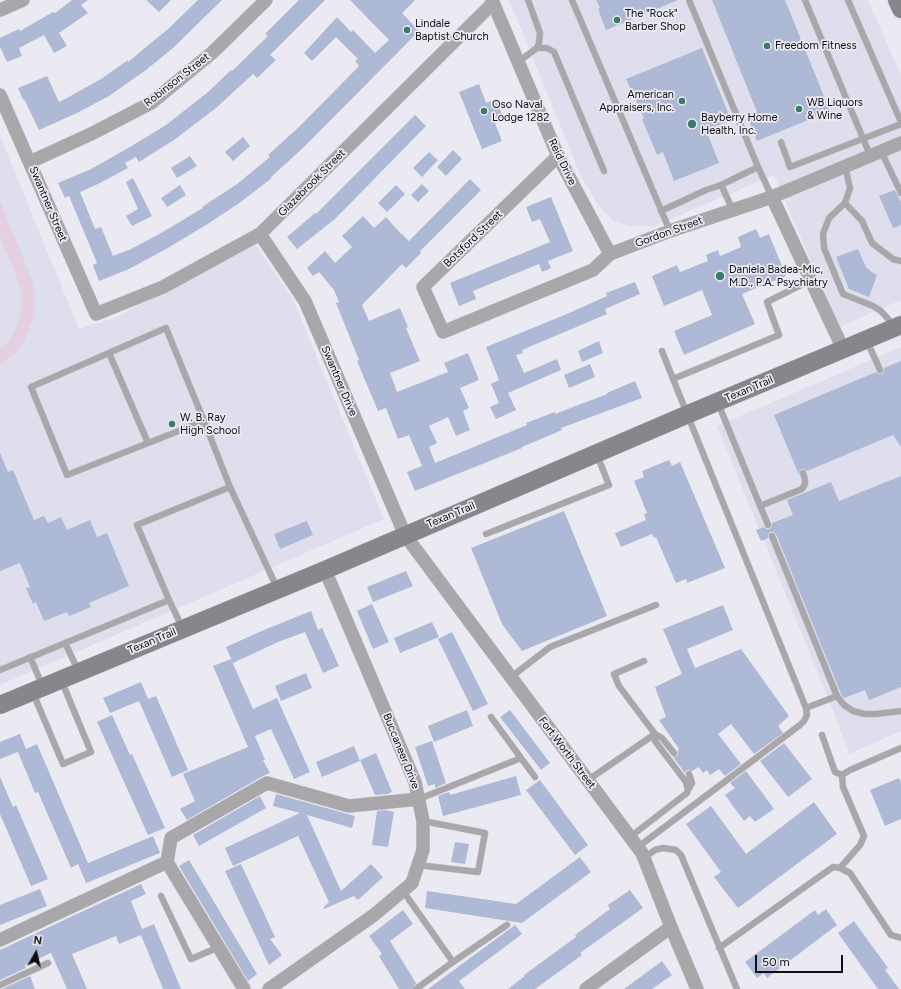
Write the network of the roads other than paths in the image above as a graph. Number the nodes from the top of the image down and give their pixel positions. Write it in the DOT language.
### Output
graph roads {
  1 [pos="23,0"];
  2 [pos="266,0"];
  3 [pos="528,0"];
  4 [pos="572,0"];
  5 [pos="689,0"];
  6 [pos="805,0"];
  7 [pos="848,0"];
  8 [pos="897,0"];
  9 [pos="493,1"];
  10 [pos="901,9"];
  11 [pos="0,10"];
  12 [pos="537,48"];
  13 [pos="518,62"];
  14 [pos="0,95"];
  15 [pos="901,123"];
  16 [pos="863,138"];
  17 [pos="781,142"];
  18 [pos="901,143"];
  19 [pos="876,153"];
  20 [pos="558,156"];
  21 [pos="30,162"];
  22 [pos="845,166"];
  23 [pos="758,167"];
  24 [pos="604,171"];
  25 [pos="721,185"];
  26 [pos="901,193"];
  27 [pos="772,196"];
  28 [pos="846,203"];
  29 [pos="733,210"];
  30 [pos="661,211"];
  31 [pos="670,231"];
  32 [pos="260,234"];
  33 [pos="610,254"];
  34 [pos="901,261"];
  35 [pos="811,280"];
  36 [pos="96,314"];
  37 [pos="898,326"];
  38 [pos="443,332"];
  39 [pos="866,339"];
  40 [pos="843,349"];
  41 [pos="662,351"];
  42 [pos="109,353"];
  43 [pos="880,370"];
  44 [pos="673,380"];
  45 [pos="718,402"];
  46 [pos="686,415"];
  47 [pos="204,421"];
  48 [pos="148,443"];
  49 [pos="596,453"];
  50 [pos="803,473"];
  51 [pos="230,487"];
  52 [pos="760,506"];
  53 [pos="768,525"];
  54 [pos="486,534"];
  55 [pos="405,535"];
  56 [pos="772,536"];
  57 [pos="325,570"];
  58 [pos="277,589"];
  59 [pos="169,600"];
  60 [pos="656,605"];
  61 [pos="182,629"];
  62 [pos="65,643"];
  63 [pos="30,657"];
  64 [pos="644,661"];
  65 [pos="0,670"];
  66 [pos="79,672"];
  67 [pos="511,677"];
  68 [pos="61,680"];
  69 [pos="38,689"];
  70 [pos="837,696"];
  71 [pos="0,705"];
  72 [pos="806,708"];
  73 [pos="901,711"];
  74 [pos="491,717"];
  75 [pos="655,734"];
  76 [pos="822,735"];
  77 [pos="901,748"];
  78 [pos="674,753"];
  79 [pos="521,758"];
  80 [pos="689,774"];
  81 [pos="842,775"];
  82 [pos="535,776"];
  83 [pos="588,780"];
  84 [pos="688,790"];
  85 [pos="419,799"];
  86 [pos="423,821"];
  87 [pos="637,847"];
  88 [pos="167,862"];
  89 [pos="418,865"];
  90 [pos="840,868"];
  91 [pos="403,891"];
  92 [pos="160,896"];
  93 [pos="507,925"];
  94 [pos="671,927"];
  95 [pos="901,938"];
  96 [pos="0,940"];
  97 [pos="219,947"];
  98 [pos="719,948"];
  99 [pos="453,962"];
  100 [pos="48,963"];
  101 [pos="0,985"];
  102 [pos="244,989"];
  103 [pos="269,989"];
  104 [pos="416,989"];
  105 [pos="586,989"];
  106 [pos="697,989"];
  107 [pos="737,989"];
  1 -- 11 [label="street"];
  2 -- 21 [label="street, Robinson Street"];
  3 -- 12 [label="lane"];
  4 -- 30 [label="lane"];
  5 -- 23 [label="lane"];
  6 -- 16 [label="lane"];
  7 -- 15 [label="lane"];
  8 -- 10 [label="street"];
  9 -- 13 [label="street, Reid Drive"];
  9 -- 32 [label="street, Glazebrook Street"];
  12 -- 13 [label="lane"];
  12 -- 24 [label="lane"];
  13 -- 20 [label="street, Reid Drive"];
  14 -- 21 [label="street, Swantner Street"];
  15 -- 16 [label="lane"];
  16 -- 17 [label="lane"];
  16 -- 19 [label="lane"];
  18 -- 19 [label="street, Gordon Street"];
  19 -- 22 [label="street, Gordon Street"];
  19 -- 26 [label="lane"];
  20 -- 33 [label="street, Reid Drive"];
  20 -- 38 [label="street, Botsford Street"];
  21 -- 36 [label="street, Swantner Street"];
  22 -- 27 [label="street, Gordon Street"];
  22 -- 28 [label="lane"];
  23 -- 25 [label="lane"];
  23 -- 27 [label="lane"];
  25 -- 29 [label="lane"];
  25 -- 30 [label="lane"];
  27 -- 29 [label="street, Gordon Street"];
  27 -- 35 [label="street"];
  28 -- 34 [label="lane"];
  28 -- 37 [label="lane"];
  29 -- 31 [label="street, Gordon Street"];
  30 -- 31 [label="lane"];
  31 -- 33 [label="street, Gordon Street"];
  32 -- 36 [label="street, Glazebrook Street"];
  32 -- 55 [label="street, Swantner Drive"];
  33 -- 38 [label="street, Gordon Street"];
  35 -- 40 [label="street"];
  35 -- 44 [label="lane"];
  37 -- 39 [label="street, Texan Trail"];
  39 -- 40 [label="street, Texan Trail"];
  39 -- 43 [label="lane"];
  40 -- 45 [label="street, Texan Trail"];
  41 -- 44 [label="lane"];
  42 -- 47 [label="lane"];
  42 -- 48 [label="lane"];
  42 -- 48 [label="lane"];
  44 -- 46 [label="lane"];
  45 -- 46 [label="street, Texan Trail"];
  45 -- 52 [label="lane"];
  46 -- 49 [label="street, Texan Trail"];
  46 -- 72 [label="lane"];
  47 -- 48 [label="lane"];
  47 -- 51 [label="lane"];
  49 -- 54 [label="lane"];
  49 -- 55 [label="street, Texan Trail"];
  50 -- 52 [label="lane"];
  51 -- 58 [label="lane"];
  51 -- 59 [label="lane"];
  52 -- 53 [label="lane"];
  55 -- 57 [label="street, Texan Trail"];
  55 -- 67 [label="street, Fort Worth Street"];
  56 -- 70 [label="lane"];
  57 -- 58 [label="street, Texan Trail"];
  57 -- 85 [label="street, Buccaneer Drive"];
  58 -- 61 [label="street, Texan Trail"];
  59 -- 61 [label="lane"];
  59 -- 62 [label="lane"];
  60 -- 67 [label="lane"];
  61 -- 66 [label="street, Texan Trail"];
  62 -- 63 [label="lane"];
  62 -- 66 [label="lane"];
  63 -- 65 [label="lane"];
  63 -- 69 [label="lane"];
  64 -- 75 [label="lane"];
  66 -- 68 [label="street, Texan Trail"];
  67 -- 83 [label="street, Fort Worth Street"];
  68 -- 69 [label="street, Texan Trail"];
  68 -- 69 [label="lane"];
  69 -- 71 [label="street, Texan Trail"];
  70 -- 72 [label="lane"];
  70 -- 73 [label="lane"];
  72 -- 87 [label="lane"];
  74 -- 79 [label="lane"];
  75 -- 78 [label="lane"];
  75 -- 83 [label="lane"];
  75 -- 84 [label="lane"];
  76 -- 81 [label="lane"];
  77 -- 81 [label="lane"];
  79 -- 82 [label="lane"];
  79 -- 85 [label="lane"];
  80 -- 84 [label="lane"];
  81 -- 90 [label="lane"];
  83 -- 87 [label="street, Fort Worth Street"];
  84 -- 87 [label="lane"];
  85 -- 86 [label="street, Buccaneer Drive"];
  85 -- 88 [label="street"];
  86 -- 89 [label="street, Buccaneer Drive"];
  86 -- 89 [label="lane"];
  87 -- 94 [label="street, Fort Worth Street"];
  87 -- 98 [label="lane"];
  88 -- 96 [label="street"];
  88 -- 97 [label="street"];
  89 -- 91 [label="street, Buccaneer Drive"];
  90 -- 95 [label="lane"];
  90 -- 98 [label="lane"];
  91 -- 99 [label="lane"];
  91 -- 103 [label="street, Buccaneer Drive"];
  92 -- 97 [label="lane"];
  93 -- 99 [label="lane"];
  94 -- 105 [label="street"];
  94 -- 106 [label="street, Fort Worth Street"];
  97 -- 102 [label="street"];
  98 -- 107 [label="lane"];
  99 -- 104 [label="lane"];
  100 -- 101 [label="lane"];
}
